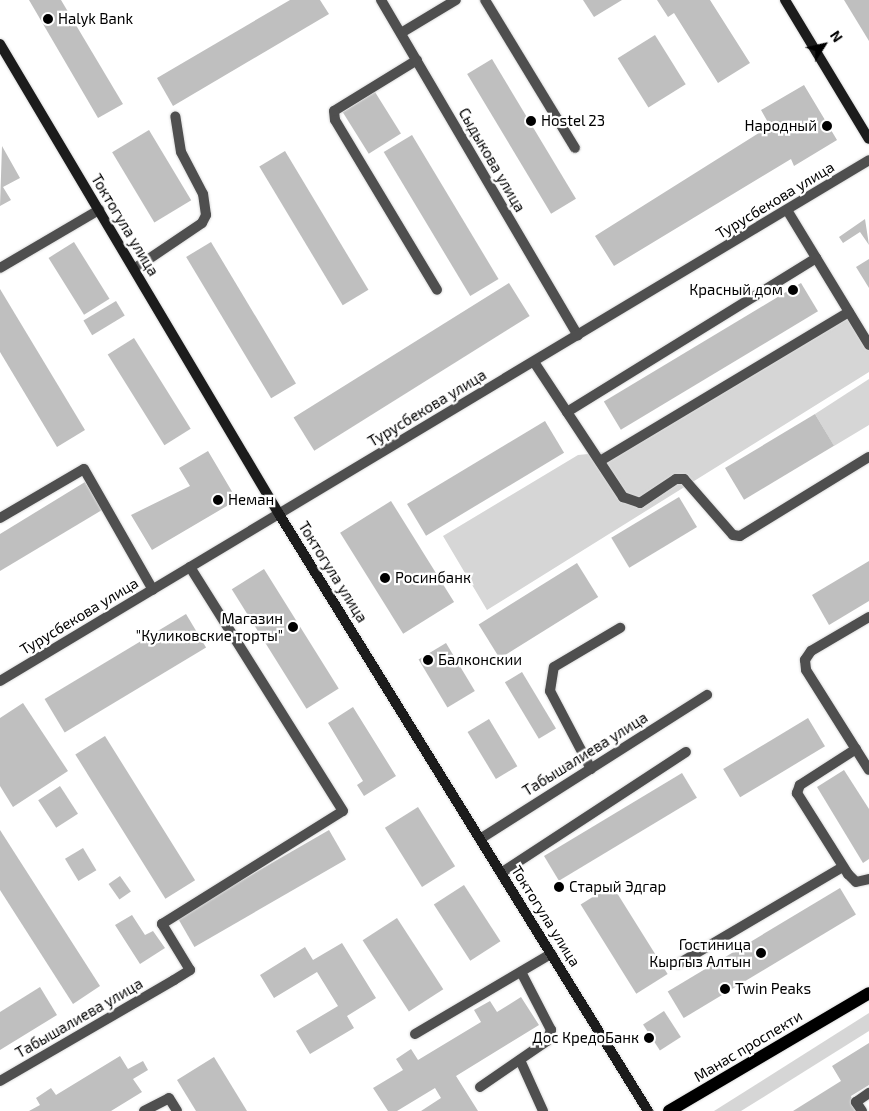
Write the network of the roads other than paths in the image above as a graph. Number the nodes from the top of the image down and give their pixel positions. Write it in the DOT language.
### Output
graph roads {
  1 [pos="381,0"];
  2 [pos="456,0"];
  3 [pos="486,0"];
  4 [pos="785,0"];
  5 [pos="401,33"];
  6 [pos="0,44"];
  7 [pos="417,60"];
  8 [pos="175,116"];
  9 [pos="869,138"];
  10 [pos="575,148"];
  11 [pos="869,160"];
  12 [pos="99,210"];
  13 [pos="787,210"];
  14 [pos="816,258"];
  15 [pos="0,268"];
  16 [pos="134,269"];
  17 [pos="437,290"];
  18 [pos="849,312"];
  19 [pos="578,336"];
  20 [pos="869,345"];
  21 [pos="534,362"];
  22 [pos="567,412"];
  23 [pos="869,457"];
  24 [pos="600,461"];
  25 [pos="279,514"];
  26 [pos="0,518"];
  27 [pos="190,567"];
  28 [pos="153,590"];
  29 [pos="869,617"];
  30 [pos="620,628"];
  31 [pos="0,681"];
  32 [pos="707,695"];
  33 [pos="856,749"];
  34 [pos="686,752"];
  35 [pos="591,769"];
  36 [pos="869,770"];
  37 [pos="480,839"];
  38 [pos="844,867"];
  39 [pos="501,873"];
  40 [pos="869,879"];
  41 [pos="551,954"];
  42 [pos="678,964"];
  43 [pos="521,972"];
  44 [pos="869,992"];
  45 [pos="415,1034"];
  46 [pos="520,1060"];
  47 [pos="0,1081"];
  48 [pos="480,1088"];
  49 [pos="869,1094"];
  50 [pos="144,1111"];
  51 [pos="178,1111"];
  52 [pos="543,1111"];
  53 [pos="648,1111"];
  54 [pos="669,1111"];
  55 [pos="862,1111"];
  1 -- 5 [label="street, Сыдыкова улица"];
  2 -- 5 [label="street"];
  3 -- 10 [label="street"];
  4 -- 9 [label="main road"];
  5 -- 7 [label="street, Сыдыкова улица"];
  6 -- 12 [label="main road, Токтогула улица"];
  7 -- 17 [label="street"];
  7 -- 19 [label="street, Сыдыкова улица"];
  8 -- 16 [label="street"];
  11 -- 13 [label="street, Турусбекова улица"];
  12 -- 15 [label="street"];
  12 -- 16 [label="main road, Токтогула улица"];
  13 -- 14 [label="street"];
  13 -- 19 [label="street, Турусбекова улица"];
  14 -- 18 [label="street"];
  14 -- 22 [label="street"];
  16 -- 25 [label="main road, Токтогула улица"];
  18 -- 20 [label="street"];
  18 -- 24 [label="street"];
  19 -- 21 [label="street, Турусбекова улица"];
  21 -- 22 [label="street"];
  21 -- 25 [label="street, Турусбекова улица"];
  22 -- 24 [label="street"];
  23 -- 24 [label="street"];
  25 -- 27 [label="street, Турусбекова улица"];
  25 -- 37 [label="main road, Токтогула улица"];
  26 -- 28 [label="street"];
  27 -- 28 [label="street, Турусбекова улица"];
  27 -- 47 [label="street, Табышалиева улица"];
  28 -- 31 [label="street, Турусбекова улица"];
  29 -- 33 [label="street"];
  30 -- 35 [label="street"];
  32 -- 35 [label="street, Табышалиева улица"];
  33 -- 36 [label="street"];
  33 -- 38 [label="street"];
  34 -- 39 [label="street"];
  35 -- 37 [label="street, Табышалиева улица"];
  37 -- 39 [label="main road, Токтогула улица"];
  38 -- 40 [label="street"];
  38 -- 42 [label="street"];
  39 -- 41 [label="main road, Токтогула улица"];
  41 -- 43 [label="street"];
  41 -- 53 [label="main road, Токтогула улица"];
  43 -- 45 [label="street"];
  43 -- 46 [label="street"];
  44 -- 54 [label="main road, Манас проспекти"];
  46 -- 48 [label="street"];
  46 -- 52 [label="street"];
  49 -- 55 [label="street"];
  50 -- 51 [label="street"];
}
